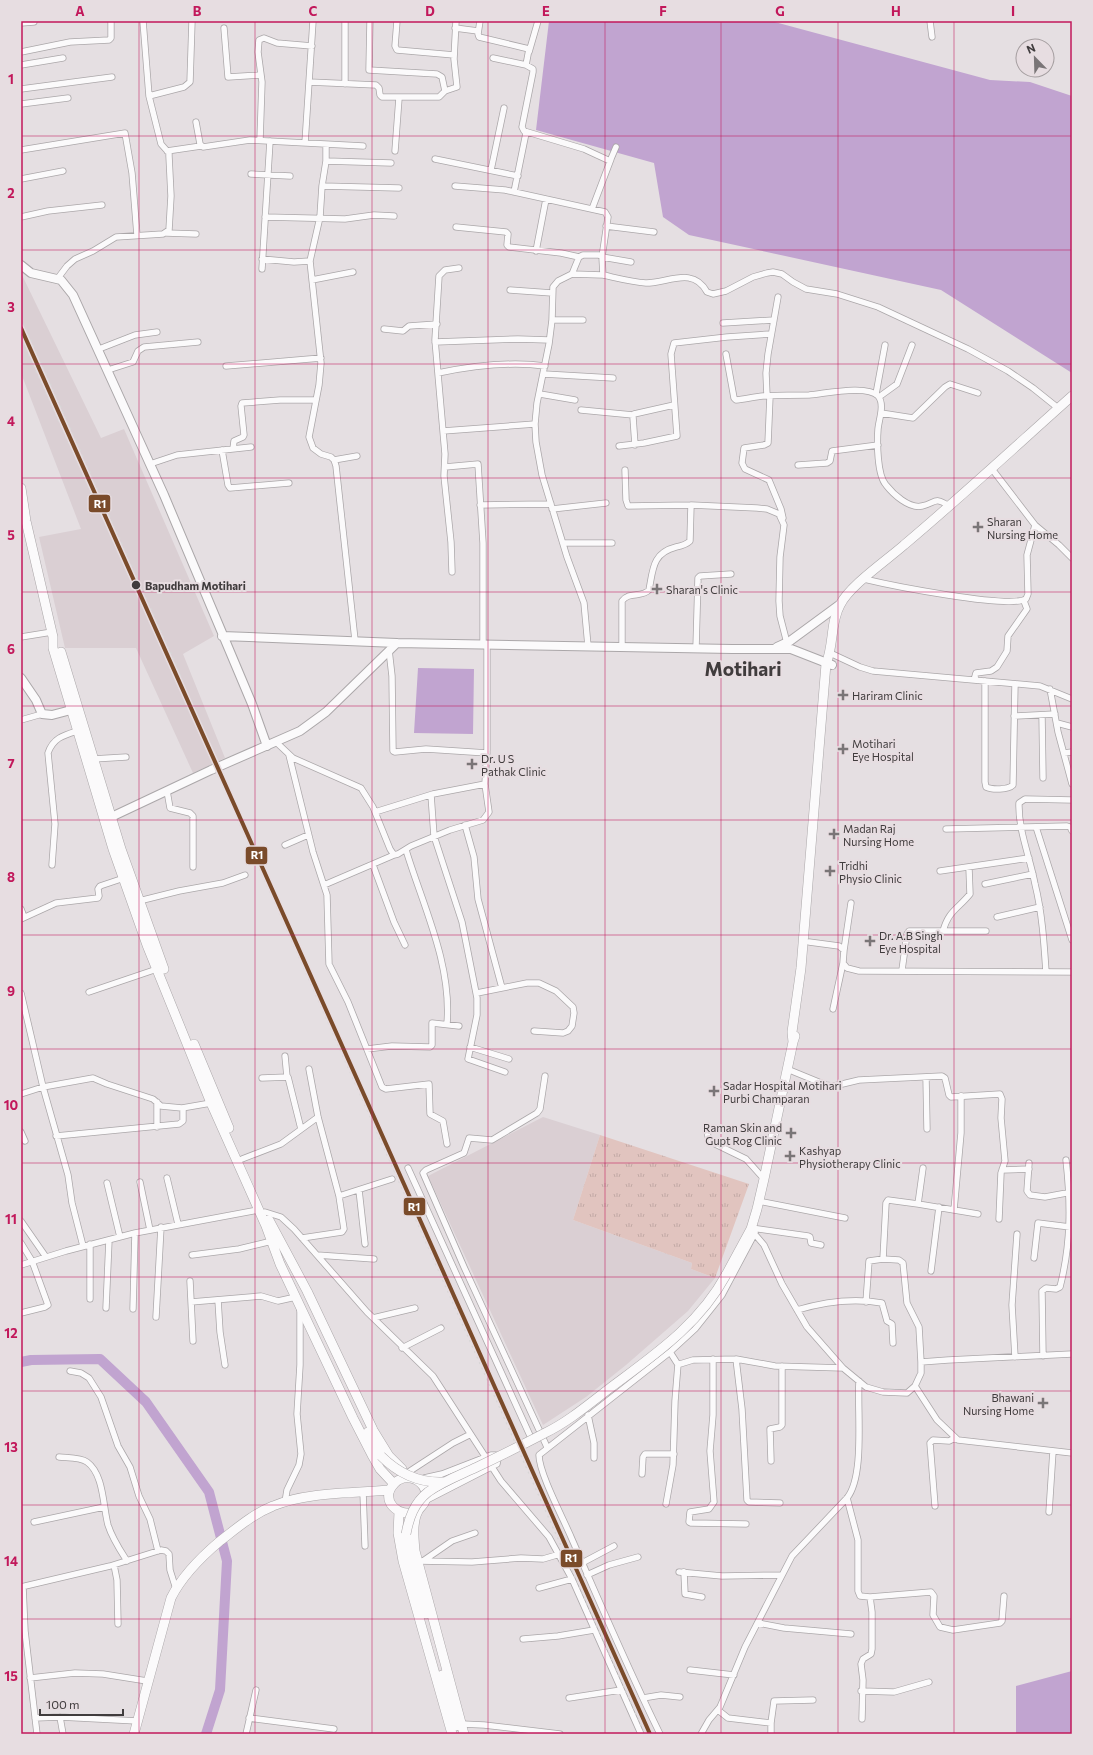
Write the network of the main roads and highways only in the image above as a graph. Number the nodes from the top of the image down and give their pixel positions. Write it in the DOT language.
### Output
graph roads {
  1 [pos="1071,398"];
  2 [pos="21,488"];
  3 [pos="23,514"];
  4 [pos="52,634"];
  5 [pos="829,660"];
  6 [pos="108,819"];
  7 [pos="793,1042"];
  8 [pos="262,1211"];
  9 [pos="277,1246"];
  10 [pos="412,1477"];
  11 [pos="445,1482"];
  12 [pos="392,1487"];
  13 [pos="418,1511"];
  14 [pos="399,1512"];
  15 [pos="134,1734"];
  16 [pos="452,1734"];
  17 [pos="458,1734"];
  18 [pos="464,1734"];
  1 -- 5 [label="main road"];
  2 -- 3 [label="main road"];
  3 -- 4 [label="main road"];
  4 -- 6 [label="main road"];
  4 -- 6 [label="main road"];
  5 -- 7 [label="main road"];
  5 -- 7 [label="main road"];
  6 -- 8 [label="main road"];
  6 -- 8 [label="main road"];
  7 -- 11 [label="main road, bridge"];
  8 -- 9 [label="main road"];
  9 -- 10 [label="main road"];
  9 -- 11 [label="main road, bridge"];
  9 -- 12 [label="main road"];
  10 -- 12 [label="main road"];
  10 -- 13 [label="main road"];
  11 -- 17 [label="main road, bridge"];
  12 -- 14 [label="main road"];
  12 -- 15 [label="main road"];
  13 -- 14 [label="main road"];
  13 -- 18 [label="main road"];
  14 -- 16 [label="main road"];
}
